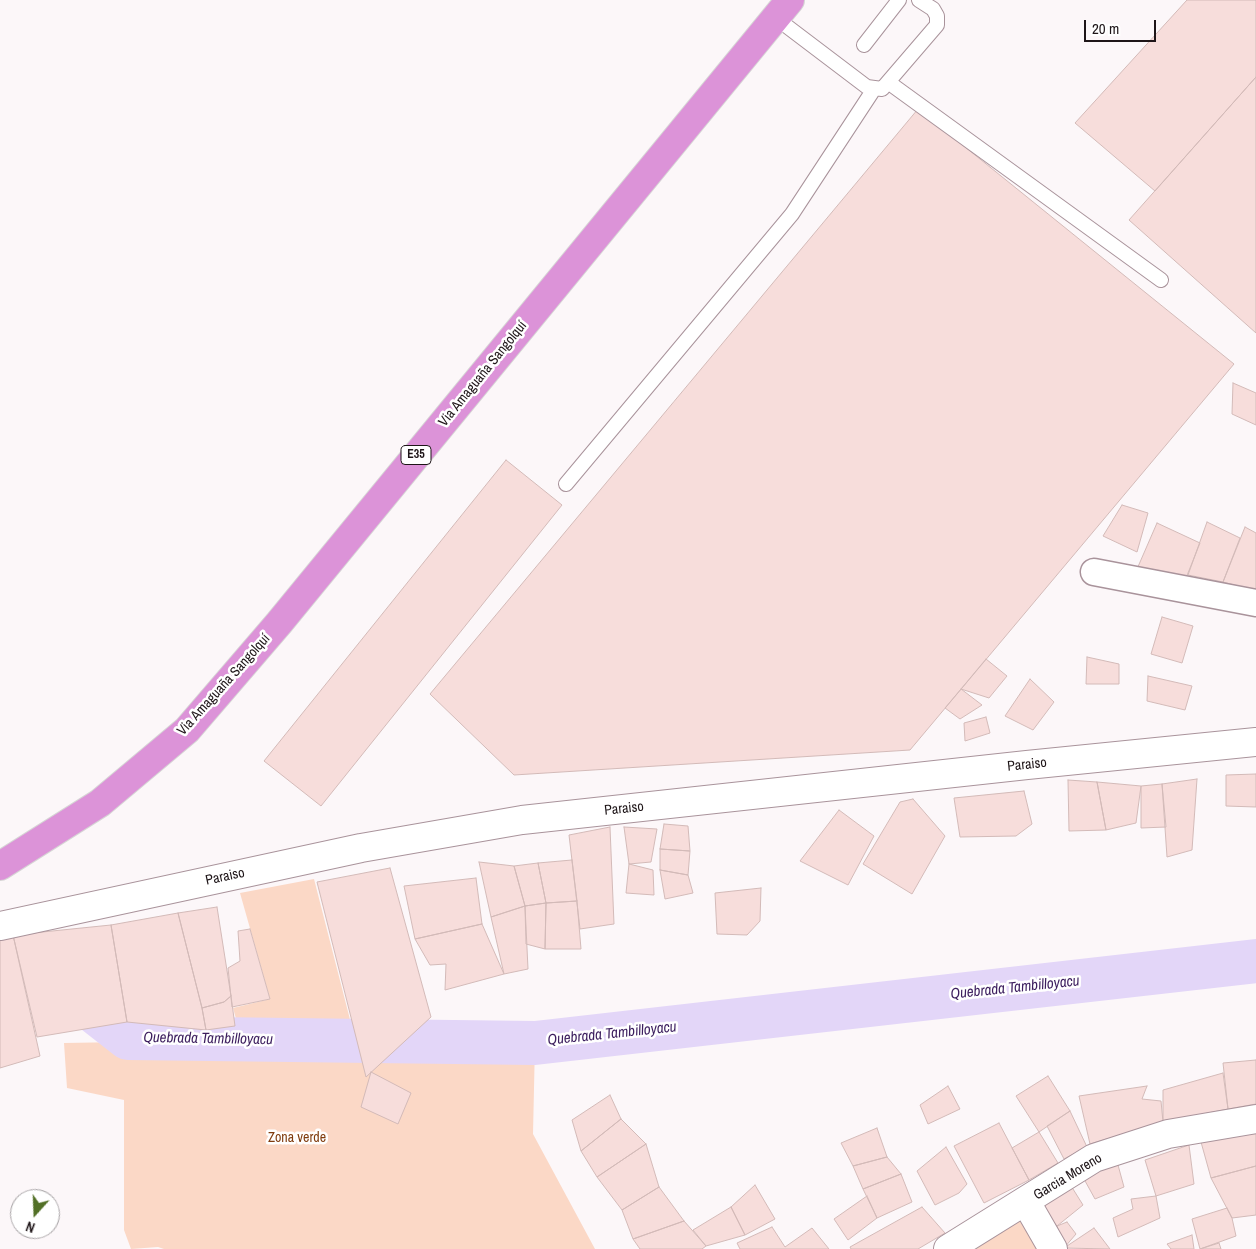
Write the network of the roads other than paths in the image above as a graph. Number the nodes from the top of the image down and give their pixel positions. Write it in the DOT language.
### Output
graph roads {
  1 [pos="899,0"];
  2 [pos="919,0"];
  3 [pos="783,9"];
  4 [pos="864,45"];
  5 [pos="888,82"];
  6 [pos="874,90"];
  7 [pos="1161,280"];
  8 [pos="566,484"];
  9 [pos="1094,572"];
  10 [pos="1256,603"];
  11 [pos="1256,742"];
  12 [pos="0,866"];
  13 [pos="0,926"];
  14 [pos="1256,1119"];
  15 [pos="1026,1202"];
  16 [pos="948,1249"];
  17 [pos="1053,1249"];
  1 -- 4 [label="lane"];
  2 -- 5 [label="lane"];
  3 -- 6 [label="lane"];
  3 -- 12 [label="highway, Via Amaguaña Sangolquí / E35"];
  5 -- 6 [label="lane"];
  5 -- 7 [label="lane"];
  6 -- 8 [label="lane"];
  9 -- 10 [label="street"];
  11 -- 13 [label="street, Paraiso"];
  14 -- 15 [label="street, Garcia Moreno"];
  15 -- 16 [label="street, Garcia Moreno"];
  15 -- 17 [label="street"];
}
